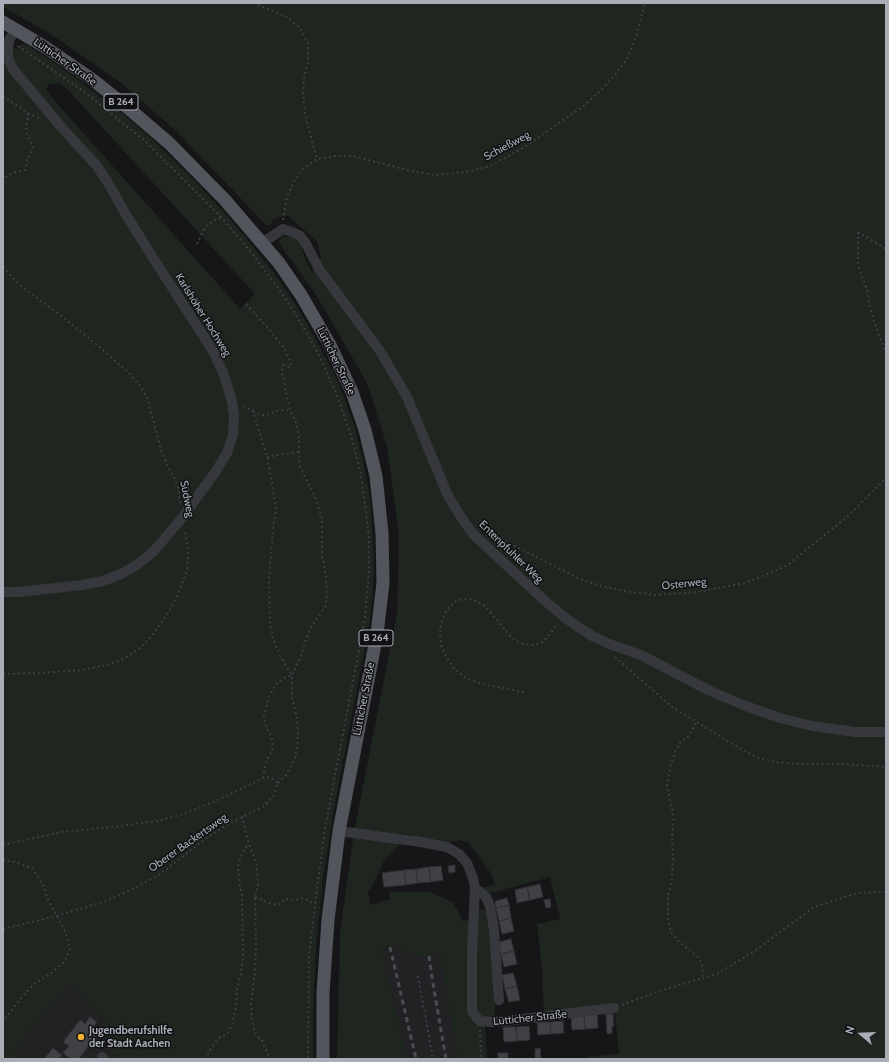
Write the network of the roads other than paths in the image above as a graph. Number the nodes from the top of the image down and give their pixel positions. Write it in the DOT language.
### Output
graph roads {
  1 [pos="3,22"];
  2 [pos="16,29"];
  3 [pos="262,243"];
  4 [pos="3,592"];
  5 [pos="886,732"];
  6 [pos="340,831"];
  7 [pos="475,888"];
  8 [pos="499,1000"];
  9 [pos="614,1008"];
  10 [pos="323,1059"];
  1 -- 2 [label="main road, Lütticher Straße / B 264"];
  2 -- 3 [label="main road, Lütticher Straße / B 264"];
  2 -- 4 [label="street, Karlshöher Hochweg"];
  3 -- 5 [label="street, Entenpfuhler Weg"];
  3 -- 6 [label="main road, Lütticher Straße / B 264"];
  6 -- 7 [label="street, Lütticher Straße"];
  6 -- 10 [label="main road, Lütticher Straße / B 264"];
  7 -- 8 [label="street"];
  7 -- 9 [label="street, Lütticher Straße"];
}
